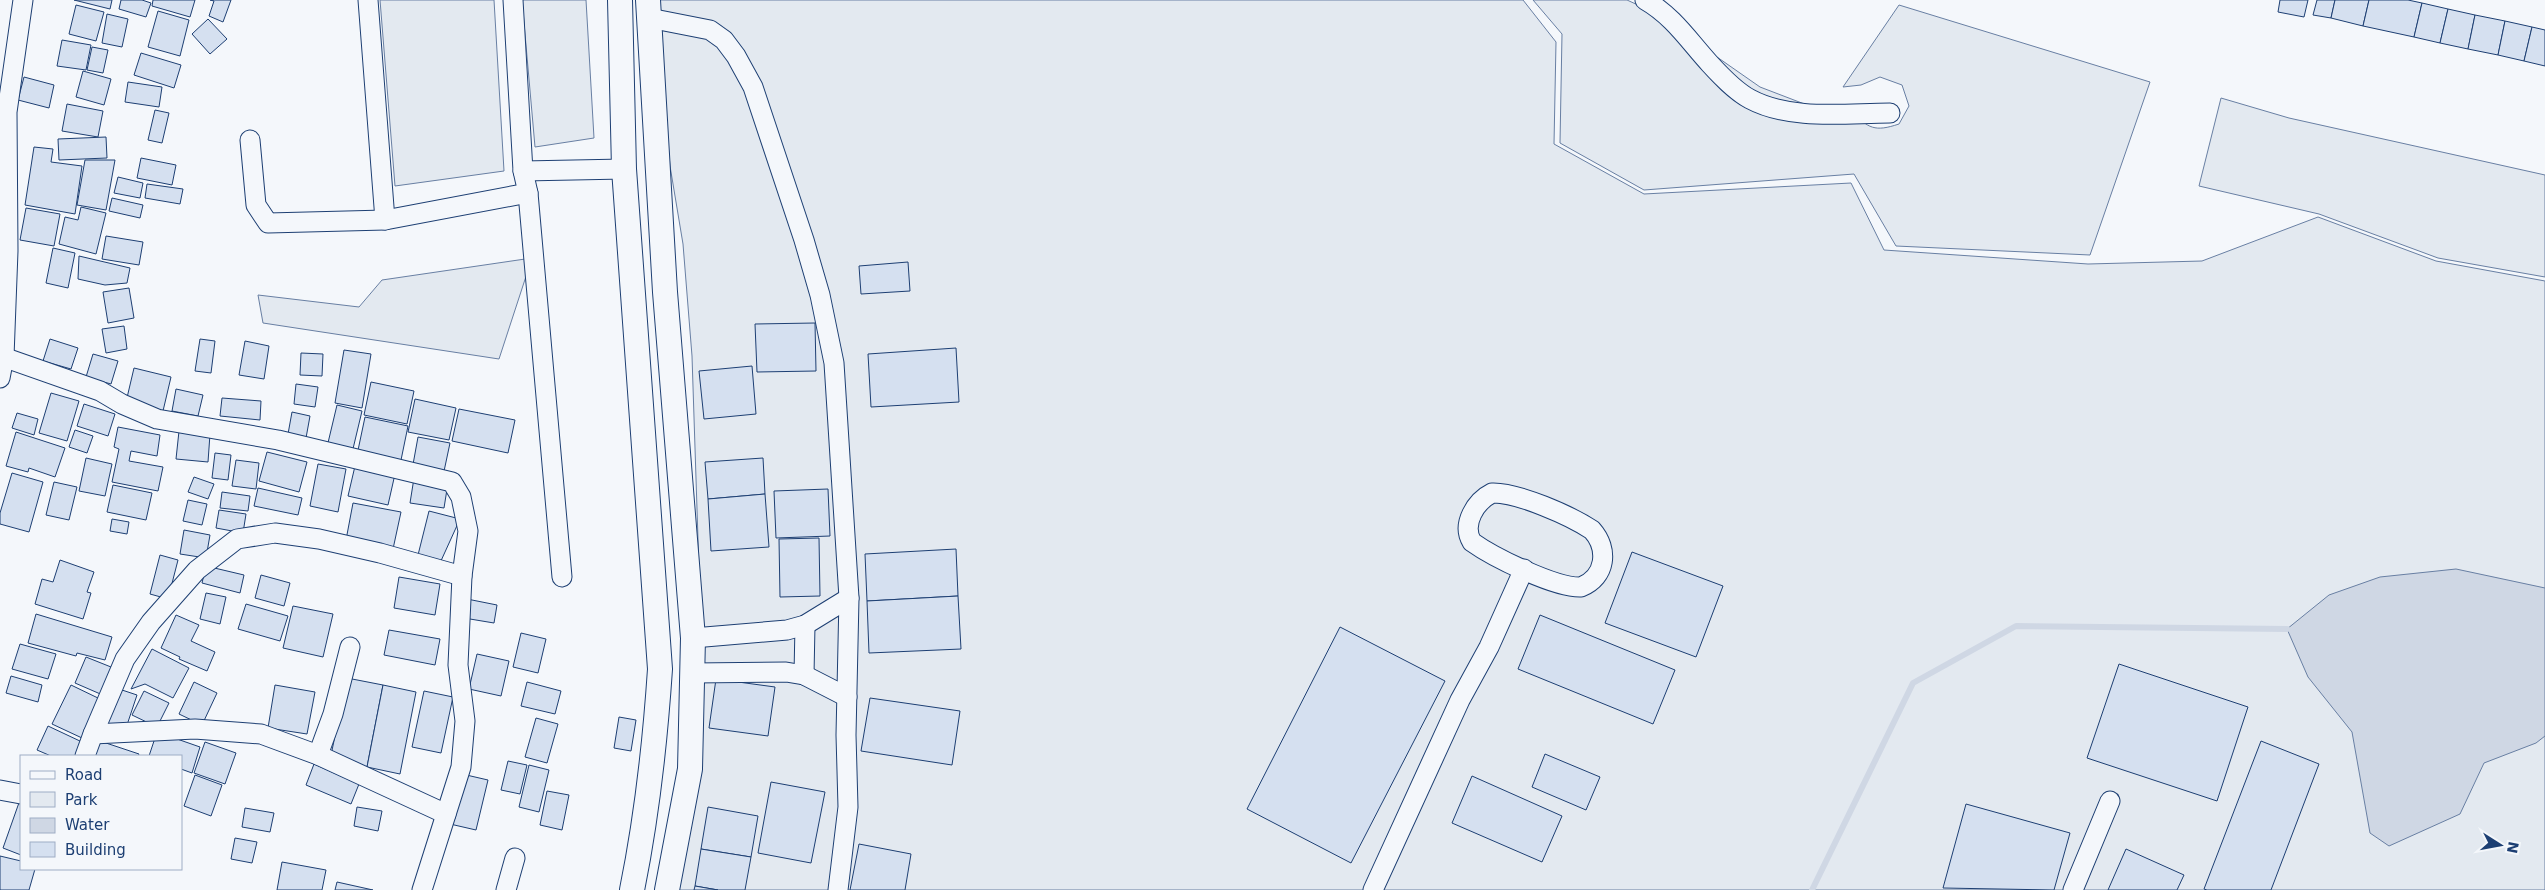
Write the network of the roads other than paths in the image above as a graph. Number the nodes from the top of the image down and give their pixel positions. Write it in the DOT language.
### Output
graph roads {
  1 [pos="23,0"];
  2 [pos="368,0"];
  3 [pos="512,0"];
  4 [pos="620,0"];
  5 [pos="1645,0"];
  6 [pos="648,9"];
  7 [pos="4,112"];
  8 [pos="1890,113"];
  9 [pos="250,140"];
  10 [pos="624,169"];
  11 [pos="523,171"];
  12 [pos="528,193"];
  13 [pos="385,220"];
  14 [pos="2,356"];
  15 [pos="0,378"];
  16 [pos="1524,569"];
  17 [pos="462,576"];
  18 [pos="562,576"];
  19 [pos="849,598"];
  20 [pos="805,625"];
  21 [pos="693,638"];
  22 [pos="350,647"];
  23 [pos="693,673"];
  24 [pos="804,675"];
  25 [pos="847,697"];
  26 [pos="93,734"];
  27 [pos="85,755"];
  28 [pos="318,755"];
  29 [pos="0,790"];
  30 [pos="20,794"];
  31 [pos="2110,801"];
  32 [pos="446,814"];
  33 [pos="515,858"];
  34 [pos="422,890"];
  35 [pos="506,890"];
  36 [pos="632,890"];
  37 [pos="667,890"];
  38 [pos="838,890"];
  39 [pos="1373,890"];
  40 [pos="2073,890"];
  1 -- 7 [label="street"];
  2 -- 13 [label="street"];
  3 -- 11 [label="street"];
  4 -- 10 [label="street"];
  5 -- 8 [label="street"];
  6 -- 19 [label="street"];
  6 -- 21 [label="street"];
  7 -- 14 [label="street"];
  9 -- 13 [label="street"];
  10 -- 11 [label="street"];
  10 -- 36 [label="street"];
  11 -- 12 [label="street"];
  12 -- 13 [label="street"];
  12 -- 18 [label="street"];
  14 -- 15 [label="street"];
  14 -- 17 [label="street"];
  16 -- 16 [label="street"];
  16 -- 39 [label="street"];
  17 -- 26 [label="street"];
  17 -- 32 [label="street"];
  19 -- 20 [label="street"];
  19 -- 25 [label="street"];
  20 -- 21 [label="street"];
  20 -- 24 [label="street"];
  21 -- 23 [label="street"];
  22 -- 28 [label="street"];
  23 -- 24 [label="street"];
  23 -- 37 [label="street"];
  24 -- 25 [label="street"];
  25 -- 38 [label="street"];
  26 -- 27 [label="street"];
  26 -- 28 [label="street"];
  28 -- 32 [label="street"];
  29 -- 30 [label="street"];
  31 -- 40 [label="street"];
  32 -- 34 [label="street"];
  33 -- 35 [label="street"];
}
